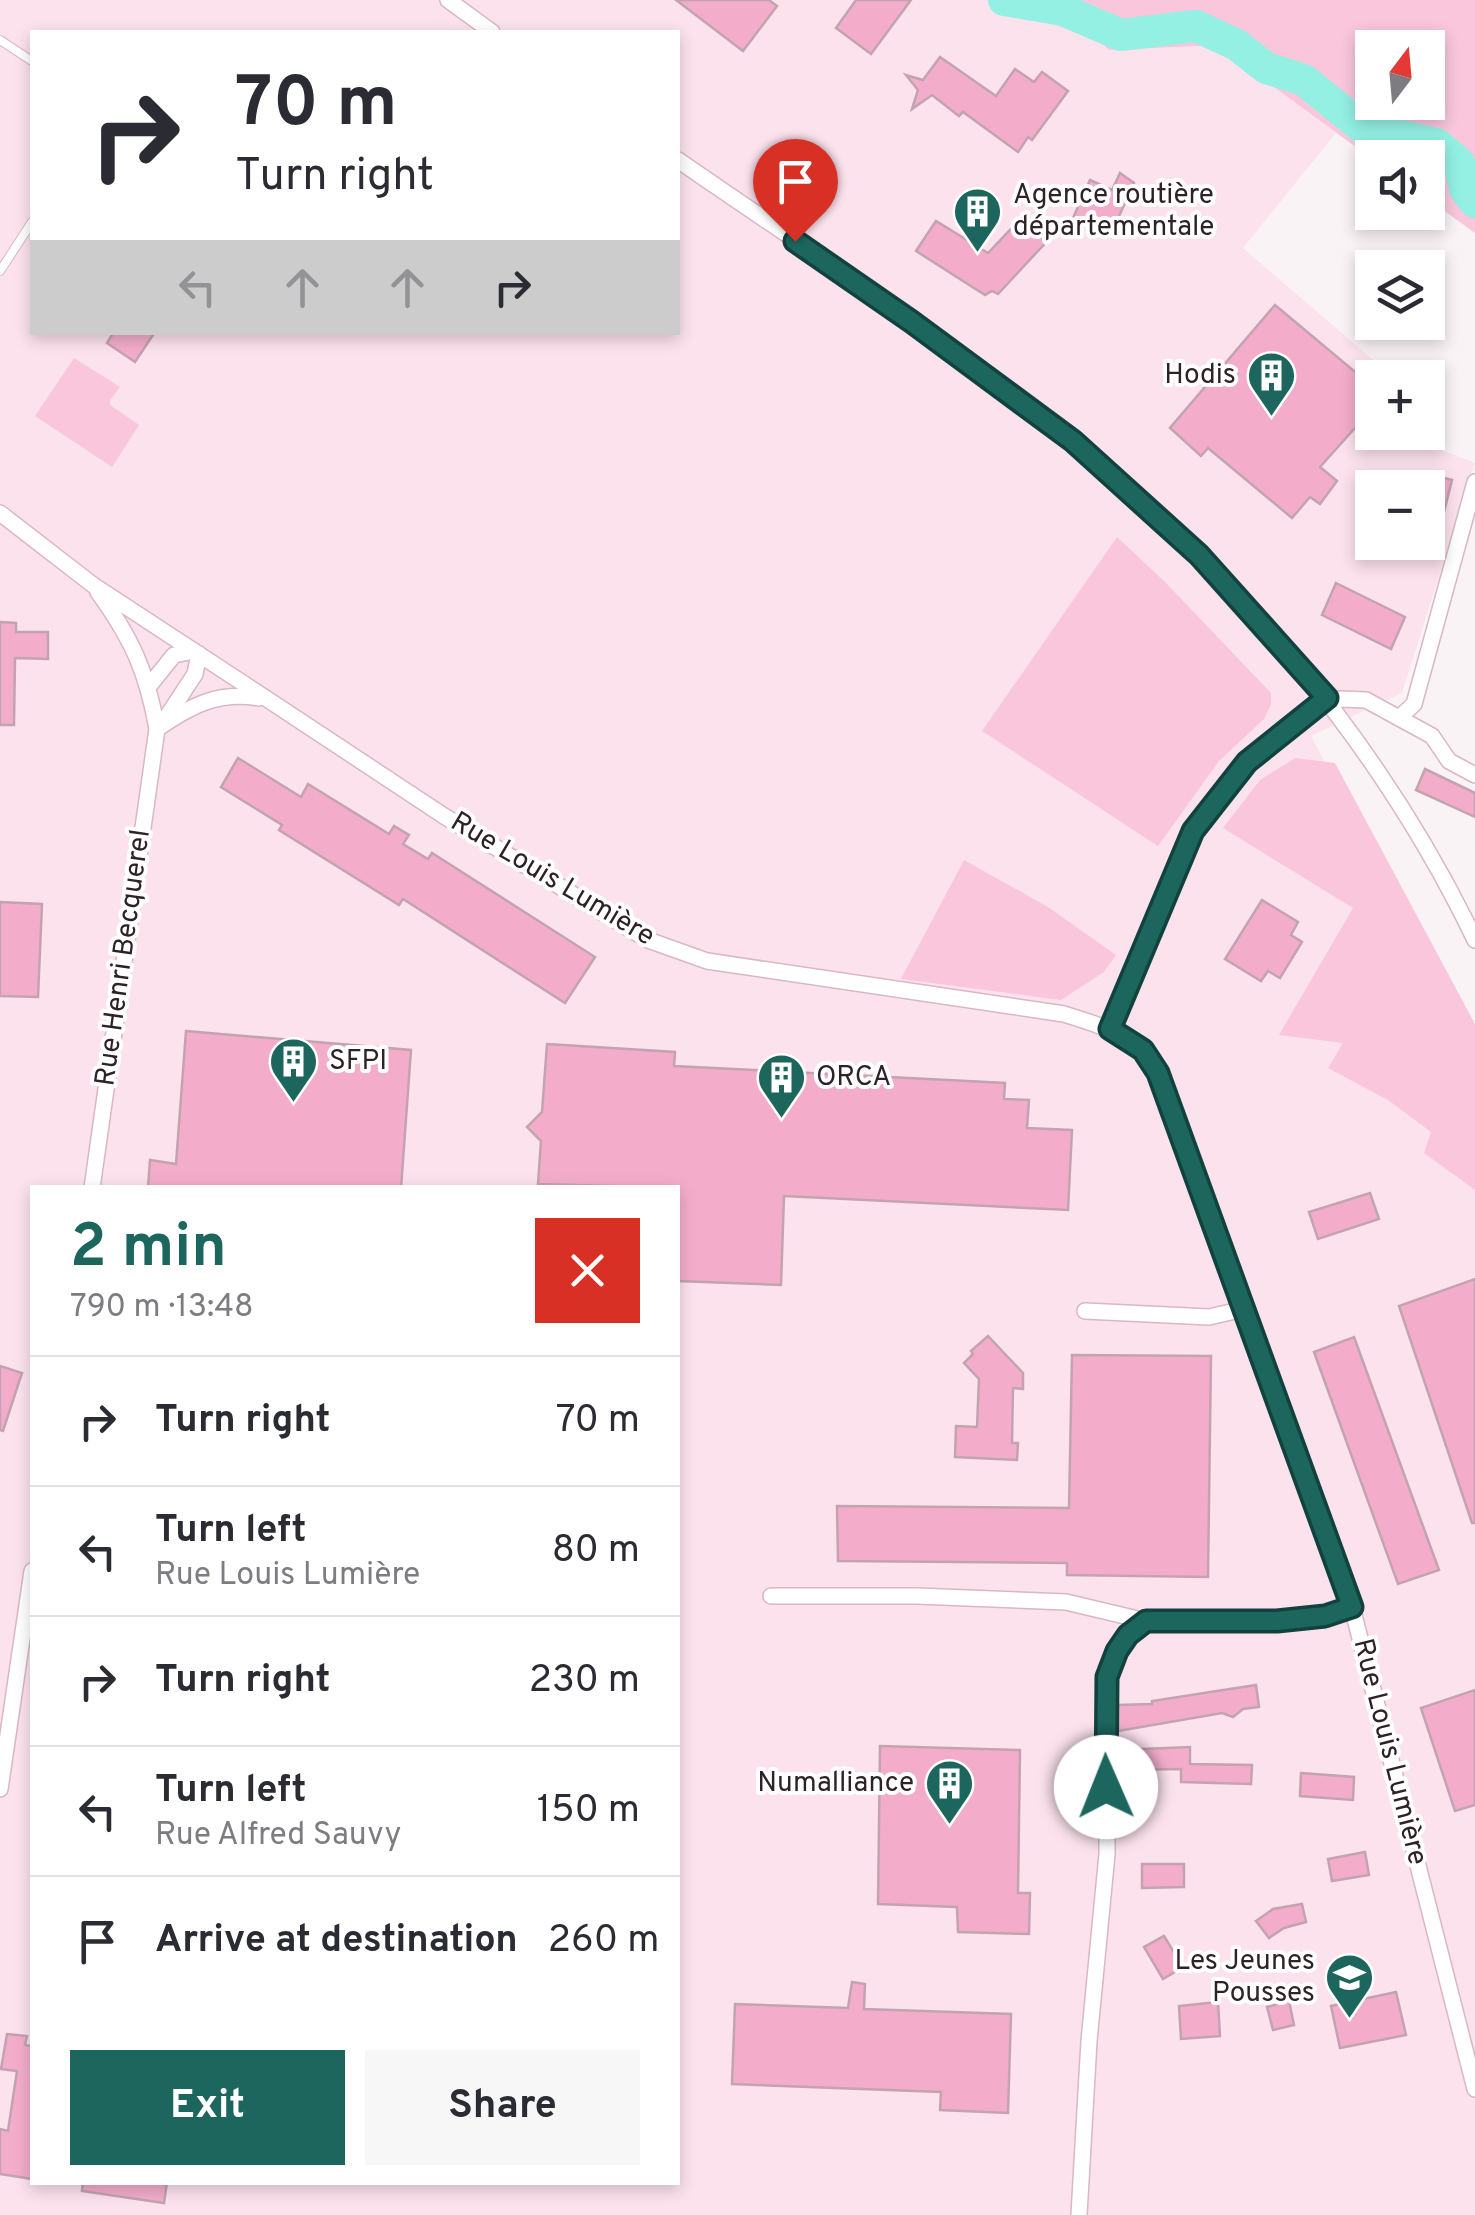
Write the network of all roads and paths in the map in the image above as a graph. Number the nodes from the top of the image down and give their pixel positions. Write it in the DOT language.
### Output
graph roads {
  1 [pos="448,0"];
  2 [pos="489,30"];
  3 [pos="0,40"];
  4 [pos="30,60"];
  5 [pos="680,161"];
  6 [pos="30,225"];
  7 [pos="0,271"];
  8 [pos="1475,482"];
  9 [pos="0,514"];
  10 [pos="93,584"];
  11 [pos="197,653"];
  12 [pos="149,686"];
  13 [pos="267,699"];
  14 [pos="1329,701"];
  15 [pos="1400,718"];
  16 [pos="157,729"];
  17 [pos="1475,774"];
  18 [pos="1475,940"];
  19 [pos="1110,1029"];
  20 [pos="92,1185"];
  21 [pos="1244,1309"];
  22 [pos="1085,1311"];
  23 [pos="30,1585"];
  24 [pos="771,1596"];
  25 [pos="1352,1607"];
  26 [pos="1146,1621"];
  27 [pos="0,1788"];
  28 [pos="1475,2089"];
  29 [pos="1079,2215"];
  1 -- 2 [label="street"];
  3 -- 4 [label="lane"];
  5 -- 14 [label="street"];
  6 -- 7 [label="lane"];
  8 -- 15 [label="street"];
  9 -- 10 [label="street, Rue Louis Lumière"];
  10 -- 11 [label="street, Rue Louis Lumière"];
  10 -- 12 [label="street, Rue Henri Becquerel"];
  11 -- 12 [label="street"];
  11 -- 13 [label="street, Rue Louis Lumière"];
  11 -- 16 [label="street, Rue Henri Becquerel"];
  12 -- 16 [label="street, Rue Henri Becquerel"];
  13 -- 16 [label="street"];
  13 -- 19 [label="street, Rue Louis Lumière"];
  14 -- 15 [label="street"];
  14 -- 18 [label="street"];
  14 -- 19 [label="street"];
  15 -- 17 [label="street"];
  16 -- 20 [label="street, Rue Henri Becquerel"];
  19 -- 21 [label="street, Rue Louis Lumière"];
  21 -- 22 [label="street"];
  21 -- 25 [label="street, Rue Louis Lumière"];
  23 -- 27 [label="street"];
  24 -- 26 [label="street"];
  25 -- 26 [label="street"];
  25 -- 28 [label="street, Rue Louis Lumière"];
  26 -- 29 [label="street"];
}
